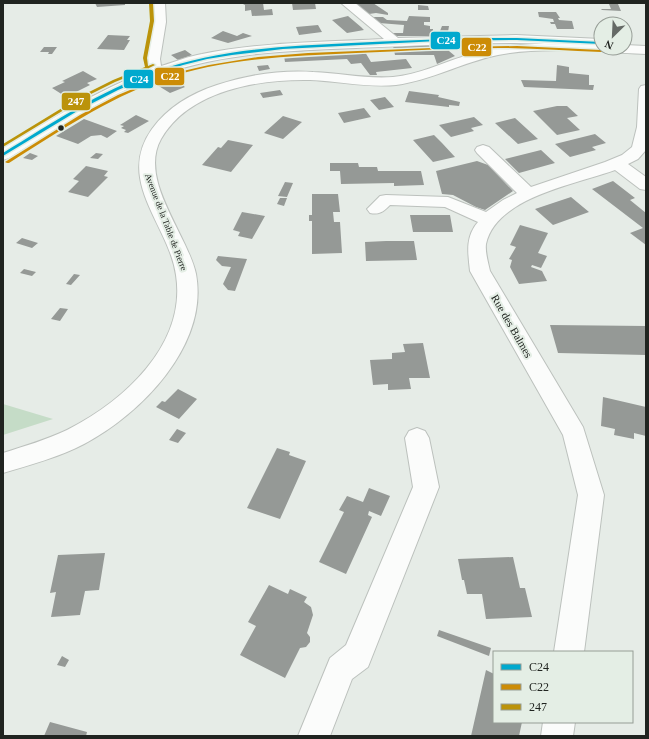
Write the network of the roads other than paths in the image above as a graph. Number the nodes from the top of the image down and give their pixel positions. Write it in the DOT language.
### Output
graph roads {
  1 [pos="159,3"];
  2 [pos="347,3"];
  3 [pos="394,42"];
  4 [pos="593,43"];
  5 [pos="636,49"];
  6 [pos="156,72"];
  7 [pos="646,89"];
  8 [pos="483,150"];
  9 [pos="3,155"];
  10 [pos="617,164"];
  11 [pos="646,186"];
  12 [pos="527,193"];
  13 [pos="376,209"];
  14 [pos="487,219"];
  15 [pos="417,438"];
  16 [pos="3,463"];
  17 [pos="569,651"];
  18 [pos="559,723"];
  19 [pos="314,736"];
  20 [pos="557,736"];
  1 -- 6 [label="street"];
  2 -- 3 [label="street"];
  3 -- 4 [label="street"];
  3 -- 6 [label="street"];
  5 -- 16 [label="street, Avenue de la Table de Pierre"];
  6 -- 9 [label="street"];
  7 -- 10 [label="street"];
  8 -- 12 [label="street"];
  10 -- 11 [label="street"];
  10 -- 12 [label="street"];
  12 -- 14 [label="street"];
  13 -- 14 [label="street"];
  14 -- 17 [label="street, Rue des Balmes"];
  15 -- 19 [label="street"];
  18 -- 20 [label="street"];
}
